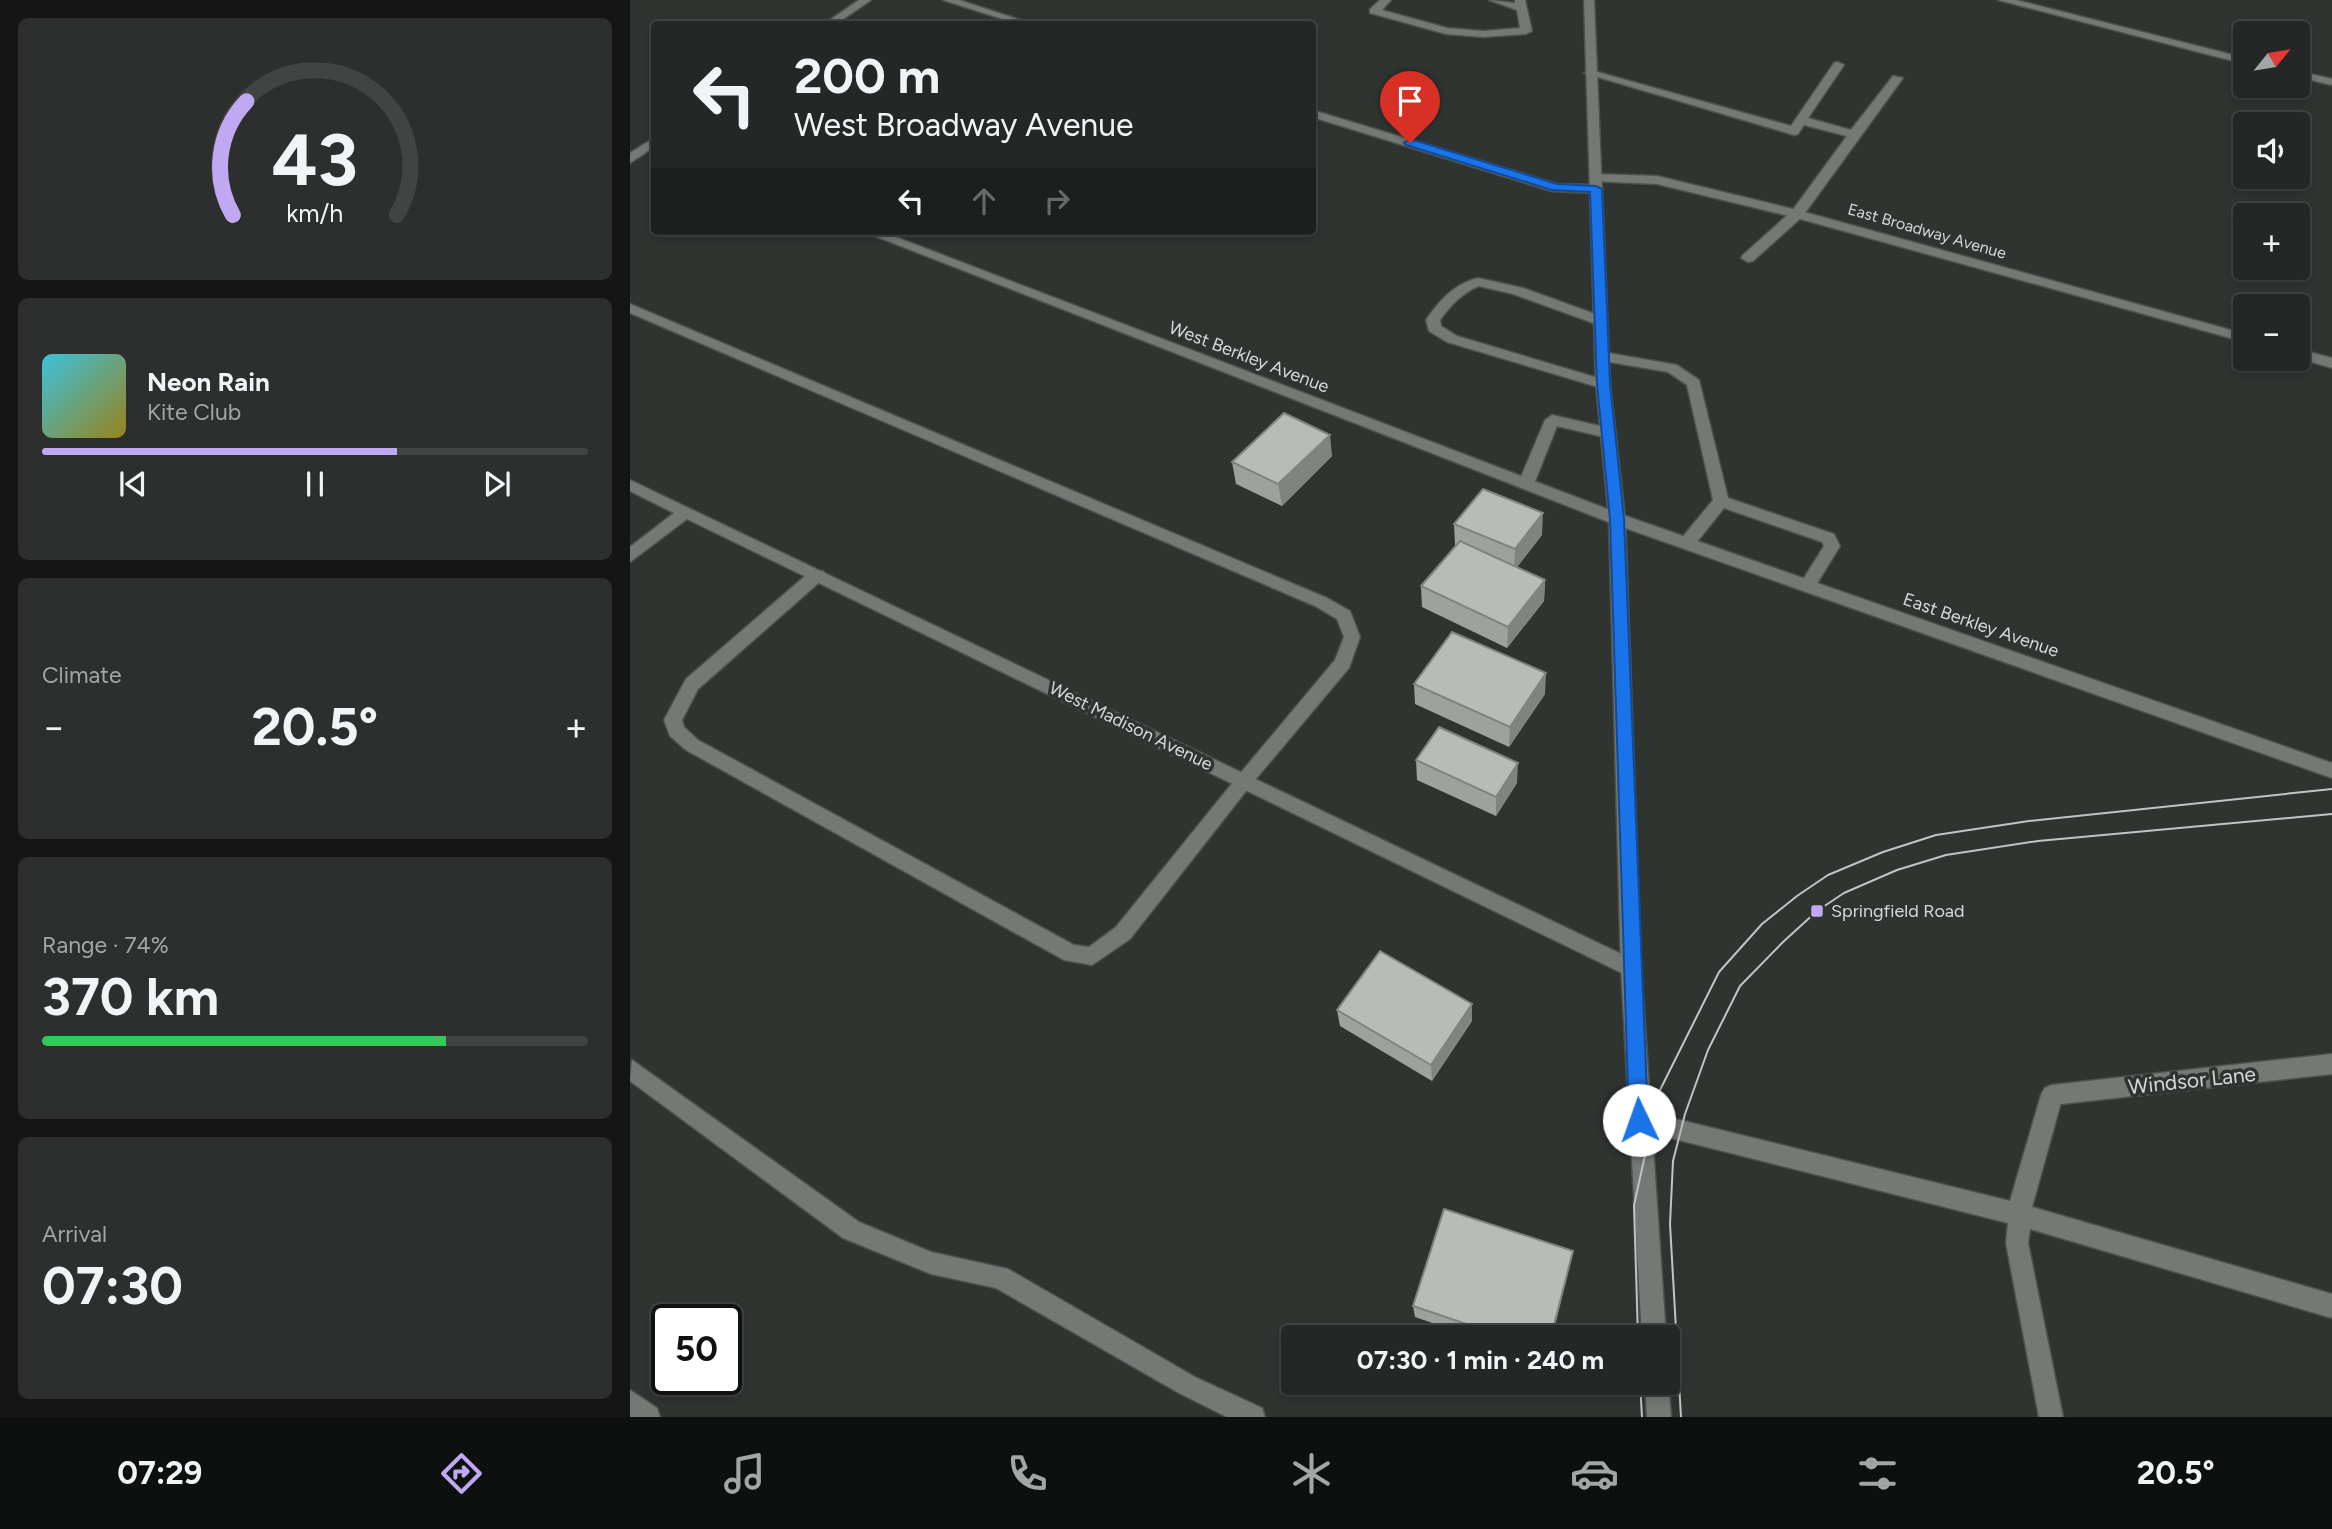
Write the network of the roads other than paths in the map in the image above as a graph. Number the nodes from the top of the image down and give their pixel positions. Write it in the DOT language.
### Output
graph roads {
  1 [pos="866,0"];
  2 [pos="948,0"];
  3 [pos="1386,0"];
  4 [pos="1494,0"];
  5 [pos="1589,0"];
  6 [pos="2003,0"];
  7 [pos="1521,4"];
  8 [pos="834,21"];
  9 [pos="1018,21"];
  10 [pos="2233,58"];
  11 [pos="1838,65"];
  12 [pos="1590,73"];
  13 [pos="2310,77"];
  14 [pos="1898,78"];
  15 [pos="2332,82"];
  16 [pos="1316,114"];
  17 [pos="1801,120"];
  18 [pos="1854,134"];
  19 [pos="630,140"];
  20 [pos="651,146"];
  21 [pos="651,147"];
  22 [pos="630,159"];
  23 [pos="1596,184"];
  24 [pos="1797,214"];
  25 [pos="878,235"];
  26 [pos="1748,258"];
  27 [pos="630,308"];
  28 [pos="1601,321"];
  29 [pos="2233,335"];
  30 [pos="1603,357"];
  31 [pos="2310,357"];
  32 [pos="2332,363"];
  33 [pos="1604,384"];
  34 [pos="1608,433"];
  35 [pos="1526,484"];
  36 [pos="630,485"];
  37 [pos="1721,501"];
  38 [pos="686,511"];
  39 [pos="1617,519"];
  40 [pos="1687,543"];
  41 [pos="630,556"];
  42 [pos="817,575"];
  43 [pos="1807,586"];
  44 [pos="2332,771"];
  45 [pos="1244,781"];
  46 [pos="1631,968"];
  47 [pos="2332,1064"];
  48 [pos="632,1070"];
  49 [pos="1639,1120"];
  50 [pos="2020,1215"];
  51 [pos="2332,1306"];
  52 [pos="1653,1325"];
  53 [pos="1658,1395"];
  54 [pos="630,1402"];
  55 [pos="648,1417"];
  56 [pos="1253,1417"];
  57 [pos="1659,1417"];
  58 [pos="2051,1417"];
  1 -- 8 [label="street"];
  2 -- 9 [label="street"];
  3 -- 7 [label="street"];
  4 -- 7 [label="street"];
  5 -- 12 [label="street"];
  6 -- 10 [label="street"];
  11 -- 17 [label="street"];
  12 -- 17 [label="street"];
  12 -- 23 [label="street"];
  13 -- 15 [label="street"];
  14 -- 18 [label="street"];
  16 -- 23 [label="street, East Broadway Avenue"];
  17 -- 18 [label="street"];
  18 -- 24 [label="street"];
  19 -- 20 [label="street"];
  21 -- 22 [label="street"];
  23 -- 24 [label="street, East Broadway Avenue"];
  23 -- 28 [label="street"];
  24 -- 26 [label="street"];
  24 -- 29 [label="street, East Broadway Avenue"];
  25 -- 35 [label="street, West Berkley Avenue"];
  27 -- 45 [label="street"];
  28 -- 30 [label="street"];
  28 -- 33 [label="street"];
  30 -- 33 [label="street"];
  30 -- 37 [label="street"];
  31 -- 32 [label="street"];
  33 -- 34 [label="street"];
  34 -- 35 [label="street"];
  34 -- 39 [label="street"];
  35 -- 39 [label="street, West Berkley Avenue"];
  36 -- 38 [label="street, West Madison Avenue"];
  37 -- 40 [label="street"];
  37 -- 43 [label="street"];
  38 -- 41 [label="street"];
  38 -- 42 [label="street, West Madison Avenue"];
  39 -- 40 [label="street, East Berkley Avenue"];
  39 -- 46 [label="street"];
  40 -- 43 [label="street, East Berkley Avenue"];
  42 -- 45 [label="street, West Madison Avenue"];
  42 -- 45 [label="street"];
  43 -- 44 [label="street, East Berkley Avenue"];
  45 -- 46 [label="street, West Madison Avenue"];
  46 -- 49 [label="street"];
  47 -- 50 [label="street, Windsor Lane"];
  48 -- 56 [label="street"];
  49 -- 50 [label="street"];
  49 -- 52 [label="street"];
  50 -- 51 [label="street"];
  50 -- 58 [label="street"];
  53 -- 57 [label="street"];
  54 -- 55 [label="street"];
}
